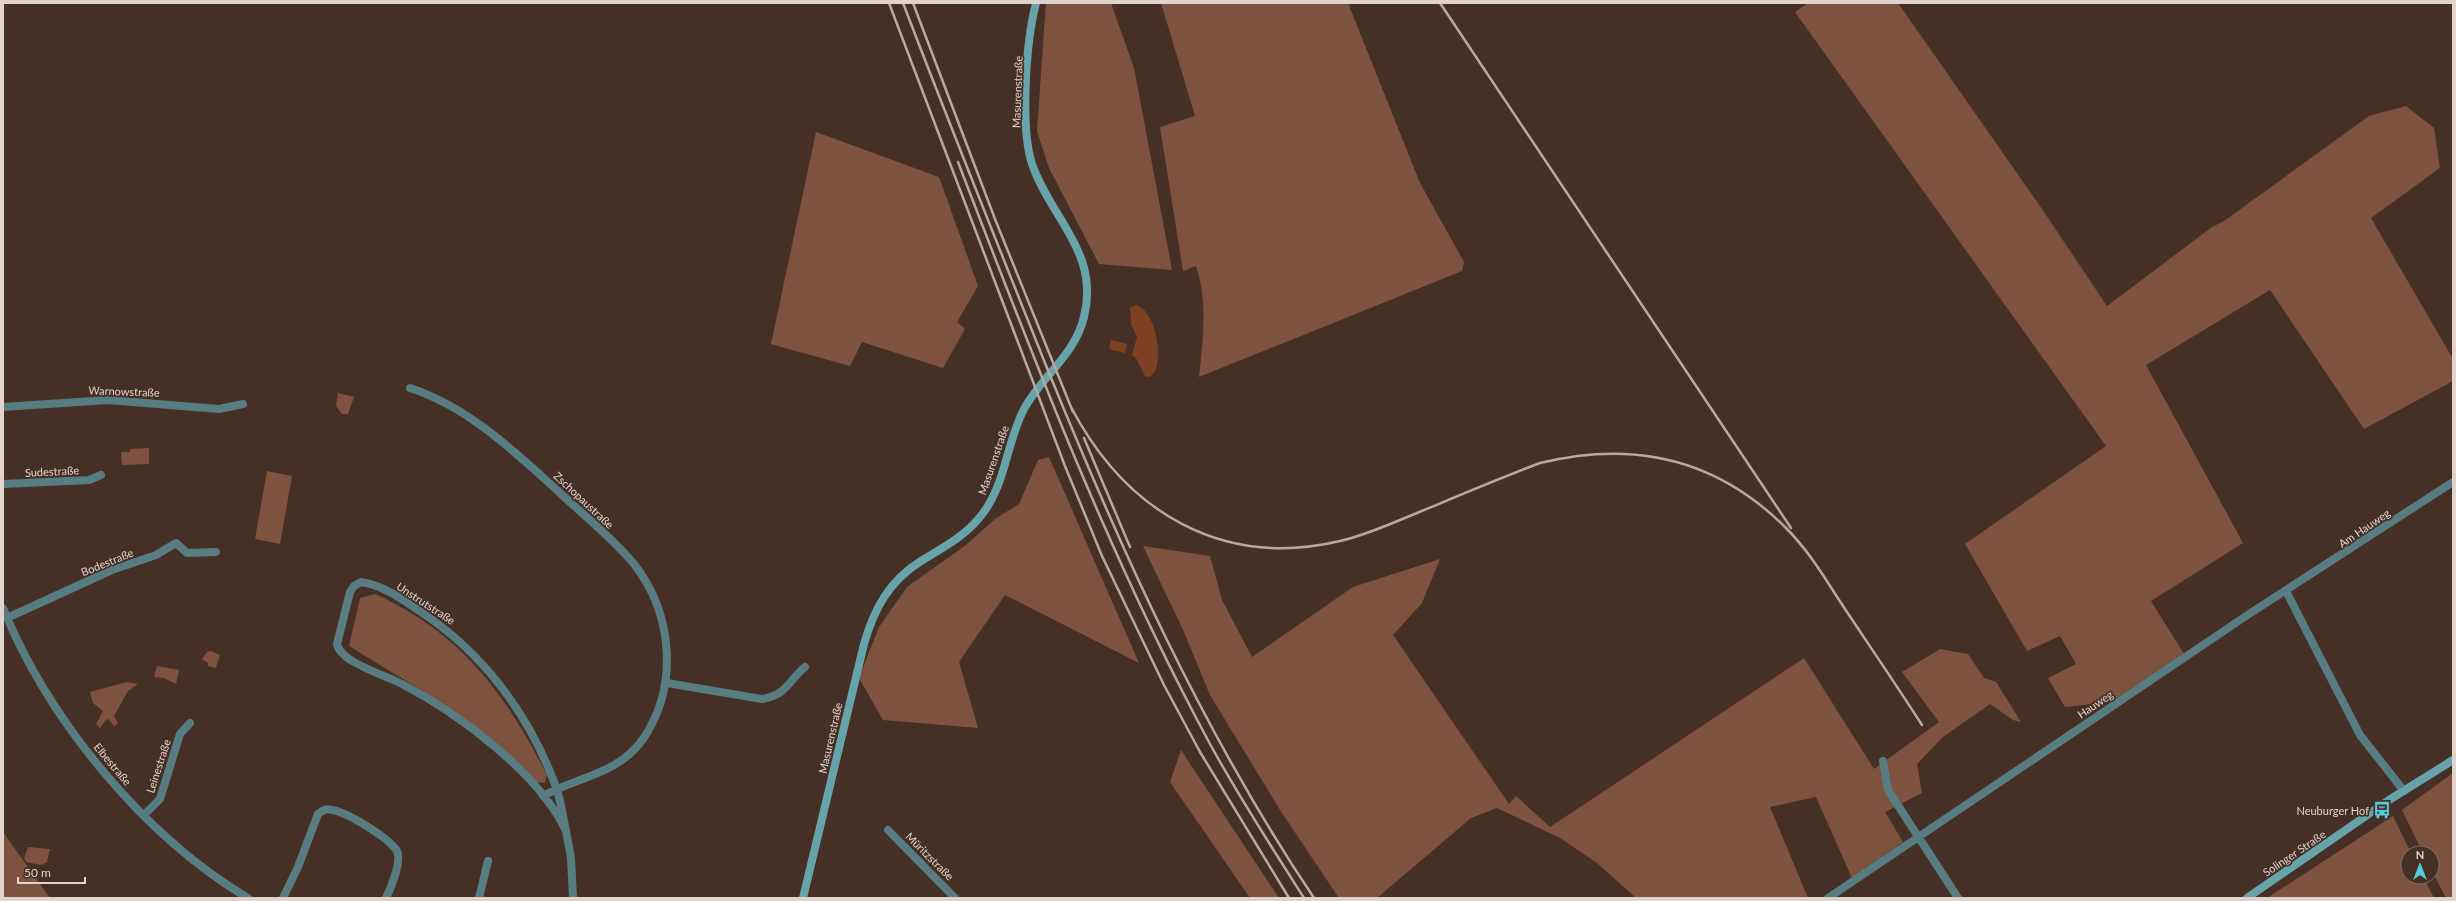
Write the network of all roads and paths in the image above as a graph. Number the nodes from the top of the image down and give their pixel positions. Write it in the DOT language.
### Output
graph roads {
  1 [pos="1036,3"];
  2 [pos="410,388"];
  3 [pos="243,404"];
  4 [pos="3,407"];
  5 [pos="101,475"];
  6 [pos="2453,482"];
  7 [pos="3,484"];
  8 [pos="216,552"];
  9 [pos="2286,592"];
  10 [pos="3,608"];
  11 [pos="7,618"];
  12 [pos="805,668"];
  13 [pos="667,683"];
  14 [pos="190,723"];
  15 [pos="2453,760"];
  16 [pos="1883,762"];
  17 [pos="556,788"];
  18 [pos="2404,791"];
  19 [pos="543,796"];
  20 [pos="144,815"];
  21 [pos="888,830"];
  22 [pos="566,831"];
  23 [pos="1916,837"];
  24 [pos="488,860"];
  25 [pos="248,898"];
  26 [pos="283,898"];
  27 [pos="386,898"];
  28 [pos="479,898"];
  29 [pos="573,898"];
  30 [pos="803,898"];
  31 [pos="956,898"];
  32 [pos="1828,898"];
  33 [pos="1958,898"];
  34 [pos="2247,898"];
  1 -- 30 [label="main road, Masurenstraße"];
  2 -- 13 [label="street, Zschopaustraße"];
  3 -- 4 [label="street, Warnowstraße"];
  5 -- 7 [label="street, Sudestraße"];
  6 -- 9 [label="street, Am Hauweg"];
  8 -- 11 [label="street, Bodestraße"];
  9 -- 18 [label="street"];
  9 -- 23 [label="street, Hauweg"];
  10 -- 11 [label="street, Elbestraße"];
  11 -- 20 [label="street, Elbestraße"];
  12 -- 13 [label="street"];
  13 -- 17 [label="street, Zschopaustraße"];
  14 -- 20 [label="street, Leinestraße"];
  15 -- 18 [label="main road, Solinger Straße"];
  16 -- 23 [label="street"];
  17 -- 19 [label="street, Zschopaustraße"];
  17 -- 19 [label="street, Unstrutstraße"];
  17 -- 22 [label="street, Unstrutstraße"];
  18 -- 34 [label="main road, Solinger Straße"];
  19 -- 22 [label="street, Unstrutstraße"];
  20 -- 25 [label="street, Elbestraße"];
  21 -- 31 [label="street, Müritzstraße"];
  22 -- 29 [label="street, Unstrutstraße"];
  23 -- 32 [label="street, Hauweg"];
  23 -- 33 [label="street"];
  24 -- 28 [label="street"];
  26 -- 27 [label="street"];
}
